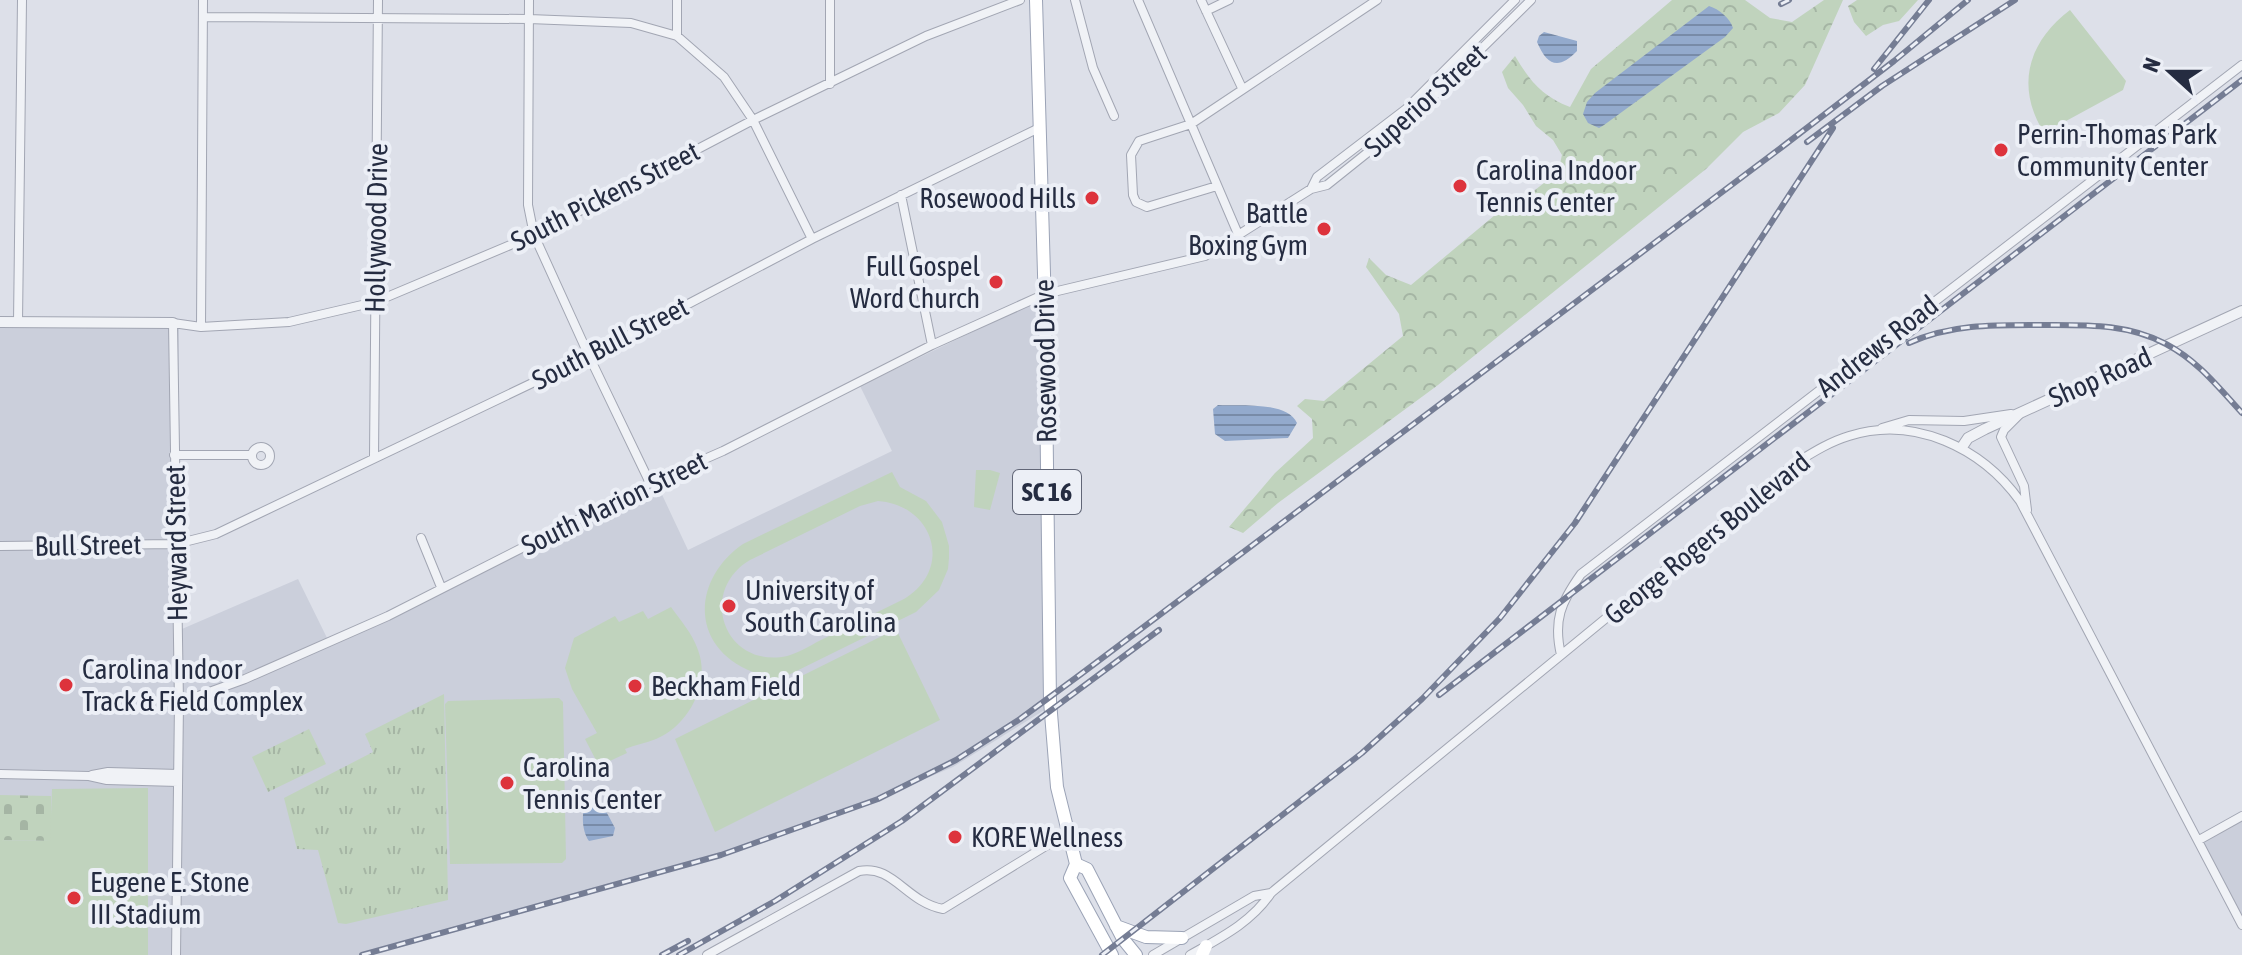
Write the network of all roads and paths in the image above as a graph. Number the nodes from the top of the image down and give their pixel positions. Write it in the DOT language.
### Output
graph roads {
  1 [pos="22,0"];
  2 [pos="203,0"];
  3 [pos="378,0"];
  4 [pos="529,0"];
  5 [pos="677,0"];
  6 [pos="830,0"];
  7 [pos="1020,0"];
  8 [pos="1036,0"];
  9 [pos="1075,0"];
  10 [pos="1138,0"];
  11 [pos="1201,0"];
  12 [pos="1229,0"];
  13 [pos="1377,0"];
  14 [pos="1515,0"];
  15 [pos="1531,0"];
  16 [pos="1206,11"];
  17 [pos="203,17"];
  18 [pos="378,17"];
  19 [pos="529,19"];
  20 [pos="677,36"];
  21 [pos="2242,65"];
  22 [pos="830,84"];
  23 [pos="1242,88"];
  24 [pos="1114,116"];
  25 [pos="753,120"];
  26 [pos="1191,124"];
  27 [pos="1039,128"];
  28 [pos="1217,186"];
  29 [pos="1311,189"];
  30 [pos="901,195"];
  31 [pos="1238,234"];
  32 [pos="534,235"];
  33 [pos="812,239"];
  34 [pos="1045,294"];
  35 [pos="375,302"];
  36 [pos="2242,311"];
  37 [pos="0,322"];
  38 [pos="18,322"];
  39 [pos="173,323"];
  40 [pos="201,327"];
  41 [pos="932,345"];
  42 [pos="589,356"];
  43 [pos="2022,412"];
  44 [pos="1862,433"];
  45 [pos="1962,447"];
  46 [pos="174,455"];
  47 [pos="251,455"];
  48 [pos="374,457"];
  49 [pos="650,483"];
  50 [pos="2028,514"];
  51 [pos="421,538"];
  52 [pos="176,544"];
  53 [pos="0,546"];
  54 [pos="441,587"];
  55 [pos="1561,655"];
  56 [pos="179,703"];
  57 [pos="0,774"];
  58 [pos="178,778"];
  59 [pos="2242,816"];
  60 [pos="1067,833"];
  61 [pos="2199,840"];
  62 [pos="1076,864"];
  63 [pos="1271,893"];
  64 [pos="2242,925"];
  65 [pos="1116,926"];
  66 [pos="1182,938"];
  67 [pos="1102,940"];
  68 [pos="1204,950"];
  69 [pos="176,955"];
  70 [pos="707,955"];
  71 [pos="1102,955"];
  72 [pos="1112,955"];
  73 [pos="1136,955"];
  74 [pos="1153,955"];
  75 [pos="1190,955"];
  1 -- 38 [label="street"];
  2 -- 17 [label="street"];
  3 -- 18 [label="street, Hollywood Drive"];
  4 -- 19 [label="street"];
  5 -- 20 [label="street"];
  6 -- 22 [label="street"];
  7 -- 22 [label="street, South Pickens Street"];
  8 -- 27 [label="main road, Rosewood Drive / SC 16"];
  9 -- 24 [label="street"];
  10 -- 26 [label="street"];
  11 -- 16 [label="street"];
  12 -- 16 [label="street"];
  13 -- 23 [label="street"];
  14 -- 29 [label="street, Superior Street"];
  15 -- 29 [label="street, Superior Street"];
  16 -- 23 [label="street"];
  17 -- 18 [label="street"];
  17 -- 40 [label="street"];
  18 -- 19 [label="street"];
  18 -- 35 [label="street, Hollywood Drive"];
  19 -- 20 [label="street"];
  19 -- 32 [label="street"];
  20 -- 25 [label="street"];
  21 -- 55 [label="street, Andrews Road"];
  22 -- 25 [label="street, South Pickens Street"];
  23 -- 26 [label="street"];
  25 -- 32 [label="street, South Pickens Street"];
  25 -- 33 [label="street"];
  26 -- 28 [label="street"];
  26 -- 28 [label="street"];
  27 -- 30 [label="street, South Bull Street"];
  27 -- 34 [label="main road, Rosewood Drive / SC 16"];
  28 -- 31 [label="street"];
  29 -- 31 [label="street, Superior Street"];
  30 -- 33 [label="street, South Bull Street"];
  30 -- 41 [label="street"];
  31 -- 34 [label="street, Superior Street"];
  32 -- 35 [label="street, South Pickens Street"];
  32 -- 42 [label="street"];
  33 -- 42 [label="street, South Bull Street"];
  34 -- 41 [label="street, South Marion Street"];
  34 -- 60 [label="main road, Rosewood Drive / SC 16"];
  35 -- 40 [label="street, South Pickens Street"];
  35 -- 48 [label="street, Hollywood Drive"];
  36 -- 43 [label="street, Shop Road"];
  37 -- 38 [label="street"];
  38 -- 39 [label="street"];
  39 -- 40 [label="street, South Pickens Street"];
  39 -- 46 [label="street, Heyward Street"];
  41 -- 49 [label="street, South Marion Street"];
  42 -- 48 [label="street, South Bull Street"];
  42 -- 49 [label="street"];
  43 -- 44 [label="street"];
  43 -- 45 [label="street, Shop Road"];
  43 -- 50 [label="street"];
  44 -- 45 [label="street, George Rogers Boulevard"];
  44 -- 55 [label="street, George Rogers Boulevard"];
  45 -- 50 [label="street, George Rogers Boulevard"];
  46 -- 47 [label="street"];
  46 -- 52 [label="street, Heyward Street"];
  48 -- 52 [label="street, South Bull Street"];
  49 -- 54 [label="street, South Marion Street"];
  50 -- 61 [label="street, George Rogers Boulevard"];
  51 -- 54 [label="street"];
  52 -- 53 [label="street, Bull Street"];
  52 -- 56 [label="street, Heyward Street"];
  54 -- 56 [label="street, South Marion Street"];
  55 -- 63 [label="street, George Rogers Boulevard"];
  56 -- 58 [label="street, Heyward Street"];
  57 -- 58 [label="street"];
  58 -- 69 [label="street, Heyward Street"];
  59 -- 61 [label="street"];
  60 -- 62 [label="main road, Rosewood Drive / SC 16"];
  60 -- 70 [label="street"];
  61 -- 64 [label="street, George Rogers Boulevard"];
  62 -- 65 [label="main road, Rosewood Drive / SC 16"];
  62 -- 67 [label="main road, Rosewood Drive / SC 16"];
  63 -- 66 [label="street, George Rogers Boulevard"];
  63 -- 68 [label="street, George Rogers Boulevard"];
  65 -- 66 [label="main road"];
  65 -- 73 [label="main road, Rosewood Drive / SC 16"];
  66 -- 74 [label="street, George Rogers Boulevard"];
  67 -- 71 [label="main road"];
  67 -- 72 [label="main road, Rosewood Drive / SC 16"];
  68 -- 75 [label="street, George Rogers Boulevard"];
}
